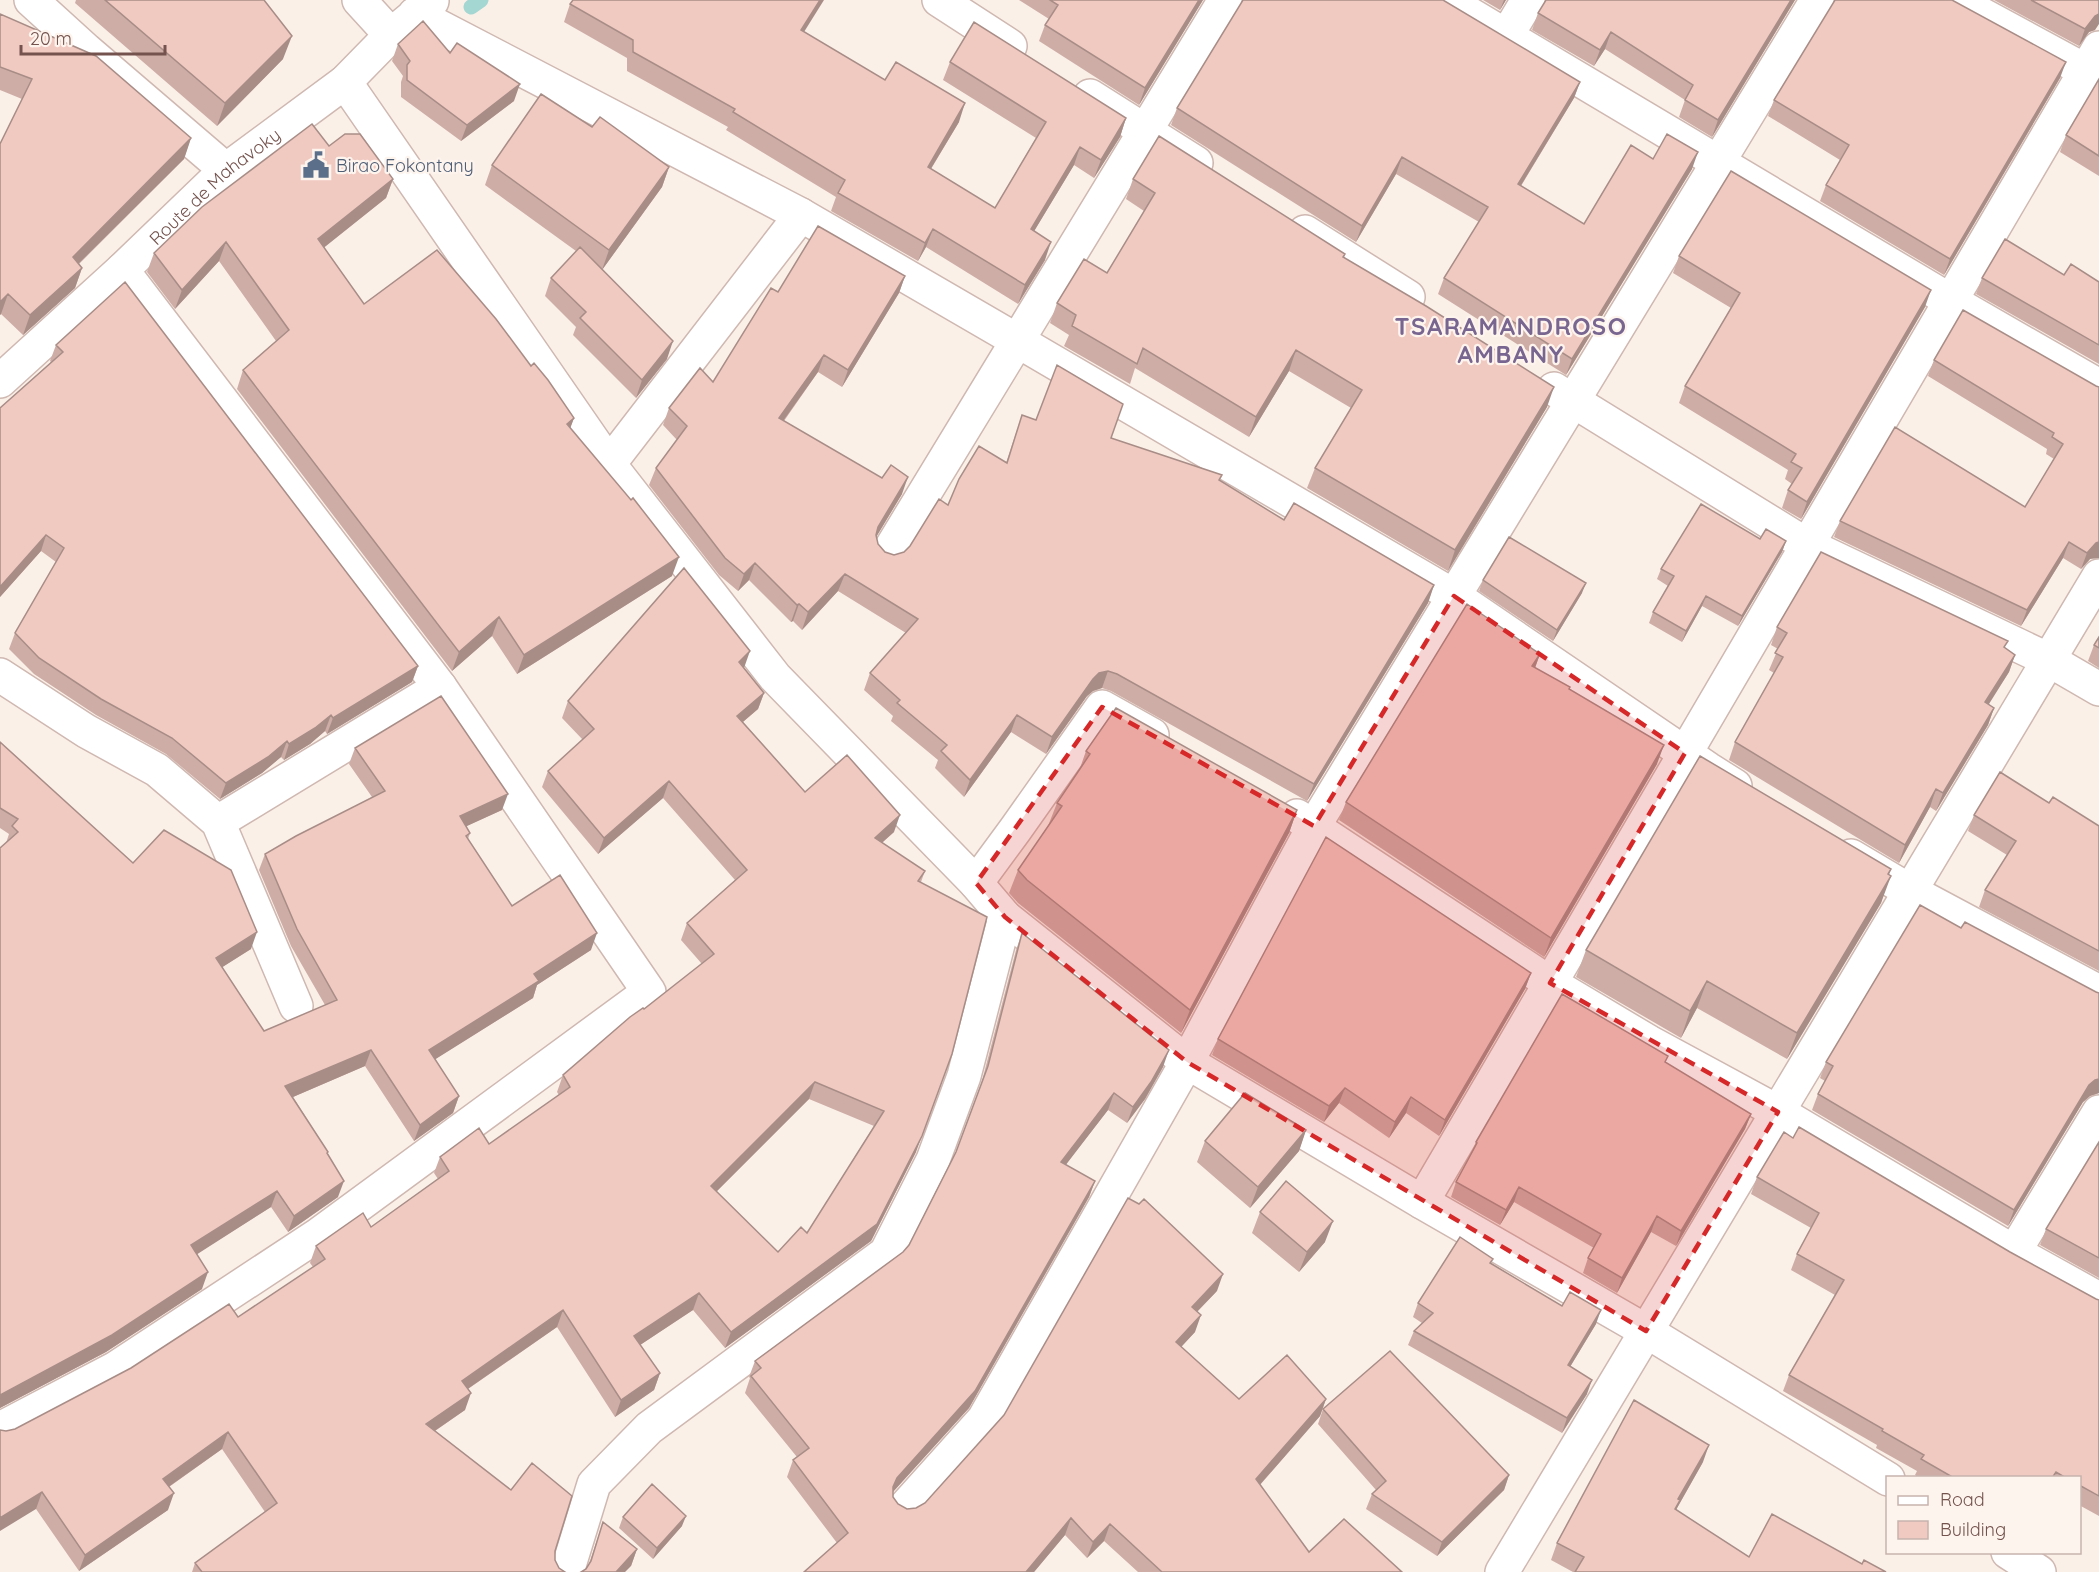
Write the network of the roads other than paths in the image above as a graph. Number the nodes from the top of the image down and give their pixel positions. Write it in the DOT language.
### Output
graph roads {
  1 [pos="31,0"];
  2 [pos="359,0"];
  3 [pos="939,0"];
  4 [pos="1225,0"];
  5 [pos="1446,0"];
  6 [pos="1528,0"];
  7 [pos="1817,0"];
  8 [pos="1955,0"];
  9 [pos="413,16"];
  10 [pos="1507,35"];
  11 [pos="1037,62"];
  12 [pos="2095,65"];
  13 [pos="1066,81"];
  14 [pos="345,82"];
  15 [pos="1145,131"];
  16 [pos="1719,162"];
  17 [pos="226,170"];
  18 [pos="1225,181"];
  19 [pos="801,215"];
  20 [pos="1284,219"];
  21 [pos="122,270"];
  22 [pos="1951,301"];
  23 [pos="1433,313"];
  24 [pos="1018,341"];
  25 [pos="1533,376"];
  26 [pos="0,381"];
  27 [pos="2099,386"];
  28 [pos="1572,401"];
  29 [pos="609,464"];
  30 [pos="1807,545"];
  31 [pos="888,553"];
  32 [pos="2099,576"];
  33 [pos="1454,596"];
  34 [pos="2049,660"];
  35 [pos="0,675"];
  36 [pos="440,687"];
  37 [pos="2099,689"];
  38 [pos="1173,746"];
  39 [pos="1697,761"];
  40 [pos="1758,800"];
  41 [pos="1274,803"];
  42 [pos="218,822"];
  43 [pos="1314,826"];
  44 [pos="1829,842"];
  45 [pos="976,883"];
  46 [pos="1910,891"];
  47 [pos="1005,917"];
  48 [pos="1550,983"];
  49 [pos="2099,992"];
  50 [pos="296,1006"];
  51 [pos="1187,1062"];
  52 [pos="1778,1112"];
  53 [pos="2099,1112"];
  54 [pos="1422,1202"];
  55 [pos="2014,1252"];
  56 [pos="2099,1299"];
  57 [pos="1646,1331"];
  58 [pos="0,1429"];
  59 [pos="1886,1478"];
  60 [pos="906,1507"];
  61 [pos="2011,1554"];
  62 [pos="567,1572"];
  63 [pos="1502,1572"];
  64 [pos="2039,1572"];
  1 -- 17 [label="street"];
  2 -- 9 [label="street"];
  3 -- 11 [label="street"];
  4 -- 15 [label="street"];
  5 -- 10 [label="street"];
  6 -- 10 [label="street"];
  7 -- 16 [label="street"];
  8 -- 12 [label="street"];
  9 -- 14 [label="street, Route de Mahavoky"];
  9 -- 19 [label="street"];
  10 -- 16 [label="street"];
  12 -- 22 [label="street"];
  13 -- 15 [label="street"];
  14 -- 17 [label="street, Route de Mahavoky"];
  14 -- 29 [label="street"];
  15 -- 18 [label="street"];
  15 -- 24 [label="street"];
  16 -- 22 [label="street"];
  16 -- 28 [label="street"];
  17 -- 21 [label="street, Route de Mahavoky"];
  19 -- 24 [label="street"];
  19 -- 29 [label="street"];
  20 -- 23 [label="street"];
  21 -- 26 [label="street, Route de Mahavoky"];
  21 -- 36 [label="street"];
  22 -- 27 [label="street"];
  22 -- 30 [label="street"];
  24 -- 31 [label="street"];
  24 -- 33 [label="street"];
  25 -- 28 [label="street"];
  28 -- 30 [label="street"];
  28 -- 33 [label="street"];
  29 -- 45 [label="street"];
  30 -- 34 [label="street"];
  30 -- 39 [label="street"];
  32 -- 34 [label="street"];
  33 -- 39 [label="street"];
  33 -- 43 [label="street"];
  34 -- 37 [label="street"];
  34 -- 46 [label="street"];
  35 -- 42 [label="street"];
  36 -- 42 [label="street"];
  36 -- 58 [label="street"];
  38 -- 45 [label="street"];
  39 -- 40 [label="street"];
  39 -- 48 [label="street"];
  41 -- 43 [label="street"];
  42 -- 50 [label="street"];
  43 -- 48 [label="street"];
  43 -- 51 [label="street"];
  44 -- 46 [label="street"];
  45 -- 47 [label="street"];
  46 -- 49 [label="street"];
  46 -- 52 [label="street"];
  47 -- 51 [label="street"];
  47 -- 62 [label="street"];
  48 -- 52 [label="street"];
  48 -- 54 [label="street"];
  51 -- 54 [label="street"];
  51 -- 60 [label="street"];
  52 -- 55 [label="street"];
  52 -- 57 [label="street"];
  53 -- 55 [label="street"];
  54 -- 57 [label="street"];
  55 -- 56 [label="street"];
  57 -- 59 [label="street"];
  57 -- 63 [label="street"];
  61 -- 64 [label="street"];
}
